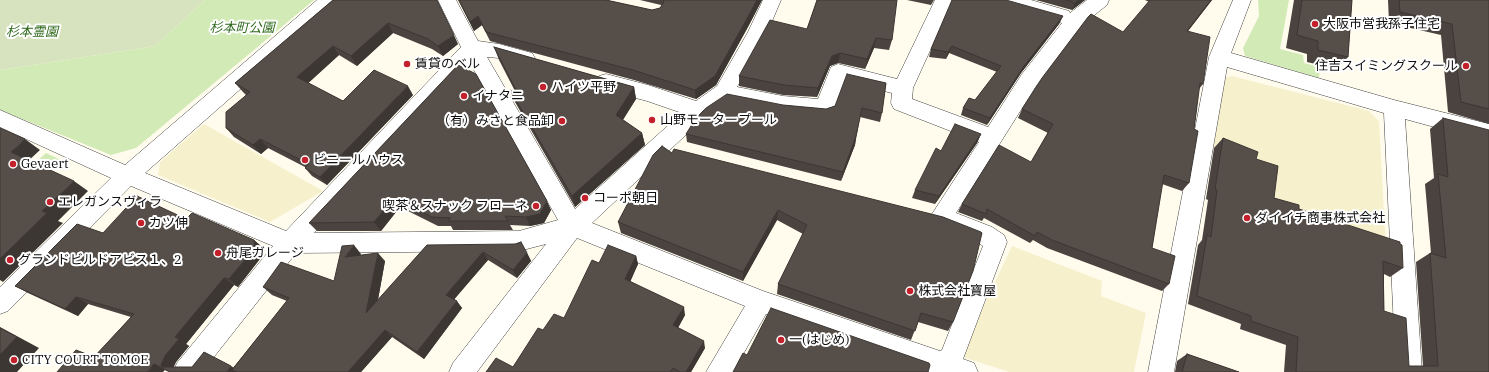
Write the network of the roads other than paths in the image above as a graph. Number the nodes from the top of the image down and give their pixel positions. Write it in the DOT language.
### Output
graph roads {
  1 [pos="330,0"];
  2 [pos="447,0"];
  3 [pos="772,0"];
  4 [pos="944,0"];
  5 [pos="1007,0"];
  6 [pos="1100,0"];
  7 [pos="1242,0"];
  8 [pos="1075,20"];
  9 [pos="472,48"];
  10 [pos="1219,57"];
  11 [pos="543,63"];
  12 [pos="586,76"];
  13 [pos="903,88"];
  14 [pos="724,92"];
  15 [pos="1394,108"];
  16 [pos="699,110"];
  17 [pos="0,118"];
  18 [pos="1489,133"];
  19 [pos="993,138"];
  20 [pos="661,146"];
  21 [pos="684,152"];
  22 [pos="127,176"];
  23 [pos="918,211"];
  24 [pos="941,217"];
  25 [pos="573,226"];
  26 [pos="290,243"];
  27 [pos="761,300"];
  28 [pos="0,303"];
  29 [pos="941,368"];
  30 [pos="186,372"];
  31 [pos="462,372"];
  32 [pos="719,372"];
  33 [pos="965,372"];
  34 [pos="1161,372"];
  35 [pos="1409,372"];
  1 -- 22 [label="street"];
  2 -- 9 [label="street"];
  3 -- 14 [label="street"];
  4 -- 13 [label="street"];
  5 -- 8 [label="street"];
  6 -- 8 [label="street"];
  7 -- 10 [label="street"];
  8 -- 19 [label="street"];
  9 -- 11 [label="street"];
  9 -- 25 [label="street"];
  9 -- 26 [label="street"];
  10 -- 15 [label="street"];
  10 -- 34 [label="street"];
  12 -- 16 [label="street"];
  13 -- 14 [label="street"];
  13 -- 19 [label="street"];
  14 -- 16 [label="street"];
  15 -- 18 [label="street"];
  15 -- 35 [label="street"];
  16 -- 20 [label="street"];
  17 -- 22 [label="street"];
  19 -- 24 [label="street"];
  20 -- 21 [label="street"];
  20 -- 25 [label="street"];
  22 -- 26 [label="street"];
  22 -- 28 [label="street"];
  23 -- 24 [label="street"];
  24 -- 29 [label="street"];
  25 -- 26 [label="street"];
  25 -- 27 [label="street"];
  25 -- 31 [label="street"];
  26 -- 30 [label="street"];
  27 -- 29 [label="street"];
  27 -- 32 [label="street"];
  29 -- 33 [label="street"];
}
